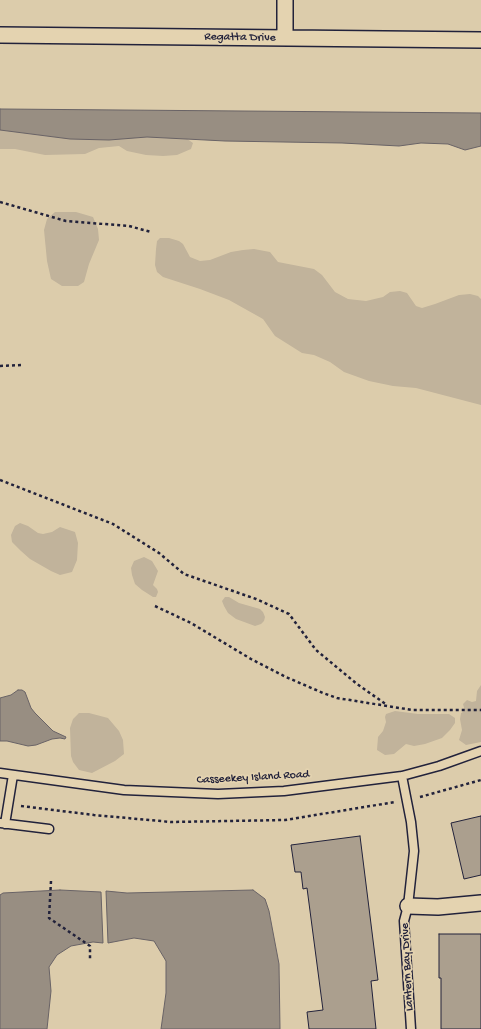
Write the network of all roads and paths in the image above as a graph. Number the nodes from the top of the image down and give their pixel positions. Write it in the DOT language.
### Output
graph roads {
  1 [pos="285,0"];
  2 [pos="0,35"];
  3 [pos="285,38"];
  4 [pos="481,40"];
  5 [pos="0,202"];
  6 [pos="151,232"];
  7 [pos="22,365"];
  8 [pos="0,366"];
  9 [pos="0,480"];
  10 [pos="155,606"];
  11 [pos="387,706"];
  12 [pos="481,710"];
  13 [pos="481,751"];
  14 [pos="0,773"];
  15 [pos="13,775"];
  16 [pos="402,776"];
  17 [pos="481,780"];
  18 [pos="407,800"];
  19 [pos="8,804"];
  20 [pos="3,824"];
  21 [pos="49,829"];
  22 [pos="51,881"];
  23 [pos="481,903"];
  24 [pos="408,906"];
  25 [pos="90,961"];
  26 [pos="411,1029"];
  1 -- 3 [label="street"];
  2 -- 3 [label="street, Regatta Drive"];
  3 -- 4 [label="street, Regatta Drive"];
  5 -- 6 [label="path"];
  7 -- 8 [label="path"];
  9 -- 11 [label="path"];
  10 -- 11 [label="path"];
  11 -- 12 [label="path"];
  13 -- 16 [label="lane, Casseekey Island Road"];
  14 -- 15 [label="lane, Casseekey Island Road"];
  15 -- 16 [label="lane, Casseekey Island Road"];
  15 -- 19 [label="lane"];
  16 -- 18 [label="lane, Lantern Bay Drive"];
  17 -- 18 [label="path"];
  18 -- 19 [label="path"];
  18 -- 24 [label="lane, Lantern Bay Drive"];
  19 -- 20 [label="lane"];
  20 -- 21 [label="lane"];
  22 -- 25 [label="path"];
  23 -- 24 [label="street, Lantern Bay Drive"];
  24 -- 26 [label="lane, Lantern Bay Drive"];
}
